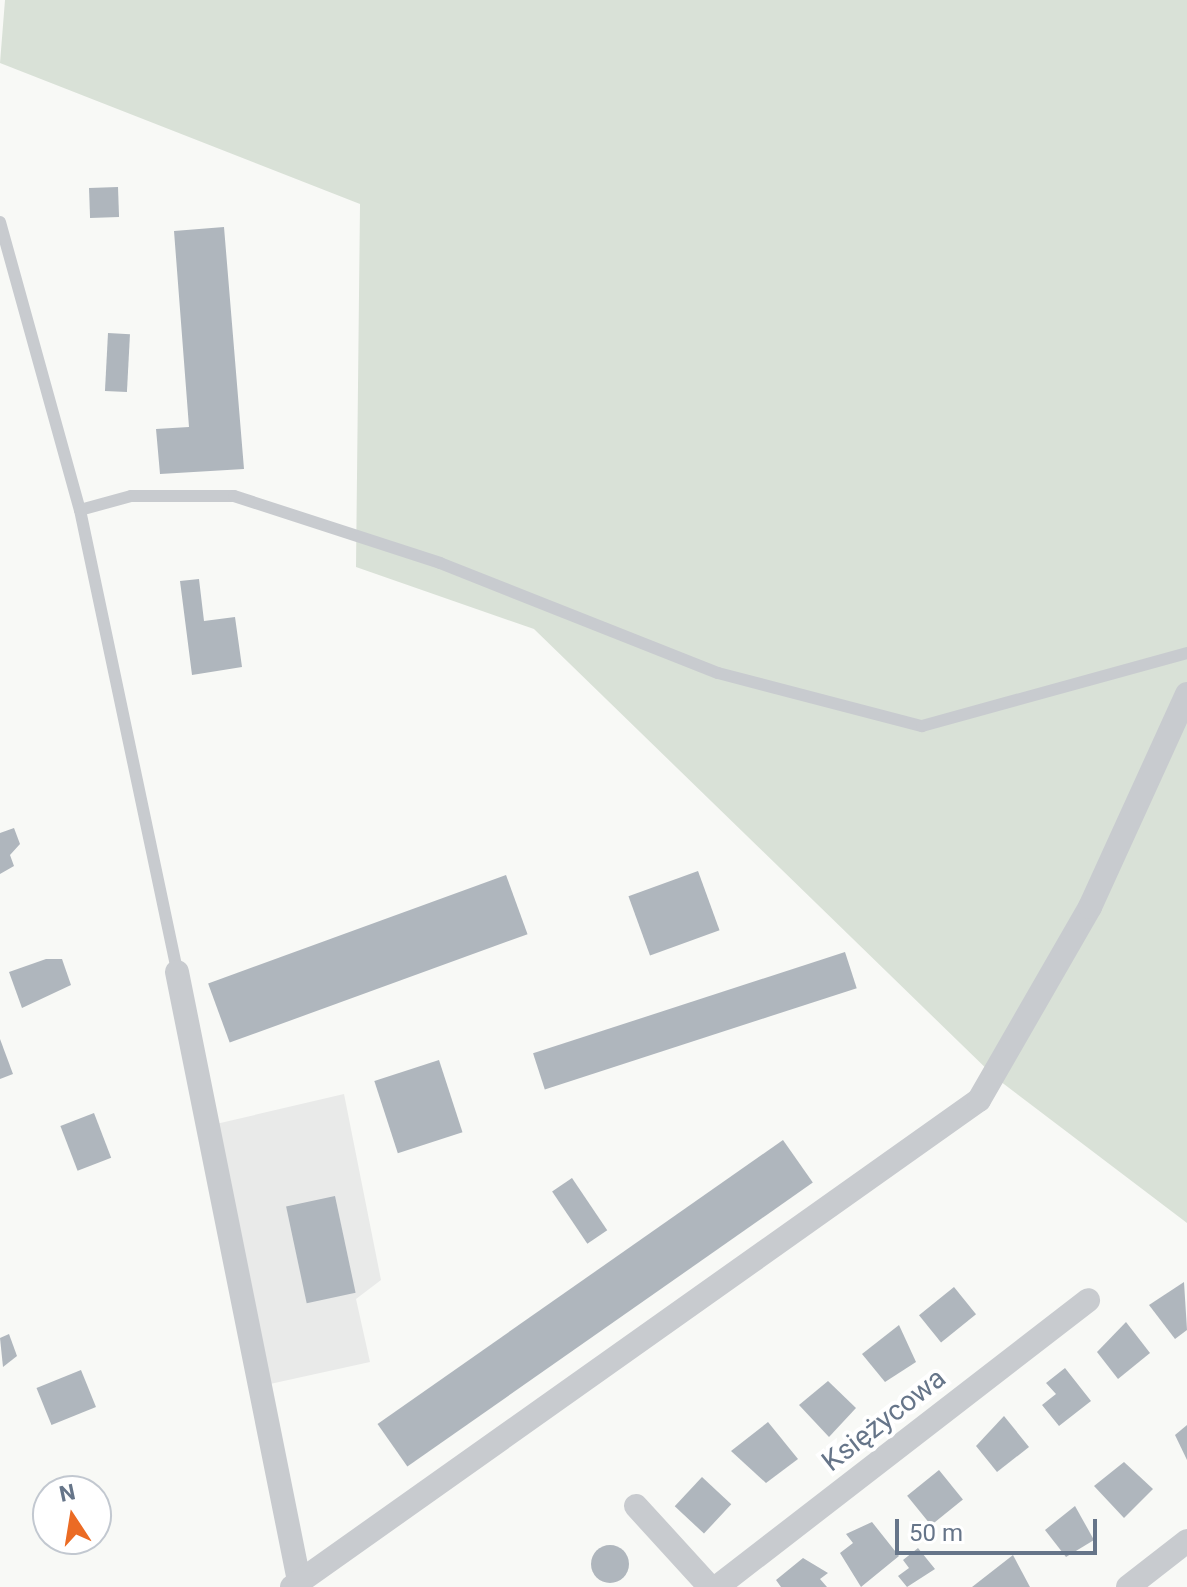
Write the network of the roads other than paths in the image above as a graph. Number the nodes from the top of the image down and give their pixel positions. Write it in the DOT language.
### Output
graph roads {
  1 [pos="0,222"];
  2 [pos="80,510"];
  3 [pos="1187,653"];
  4 [pos="1187,694"];
  5 [pos="177,972"];
  6 [pos="1088,1300"];
  7 [pos="636,1506"];
  8 [pos="1187,1541"];
  9 [pos="296,1584"];
  10 [pos="710,1587"];
  11 [pos="717,1587"];
  12 [pos="1128,1587"];
  1 -- 2 [label="lane"];
  2 -- 3 [label="lane"];
  2 -- 5 [label="lane"];
  4 -- 9 [label="street"];
  5 -- 9 [label="street"];
  6 -- 11 [label="street, Księżycowa"];
  7 -- 10 [label="street"];
  8 -- 12 [label="street"];
}
